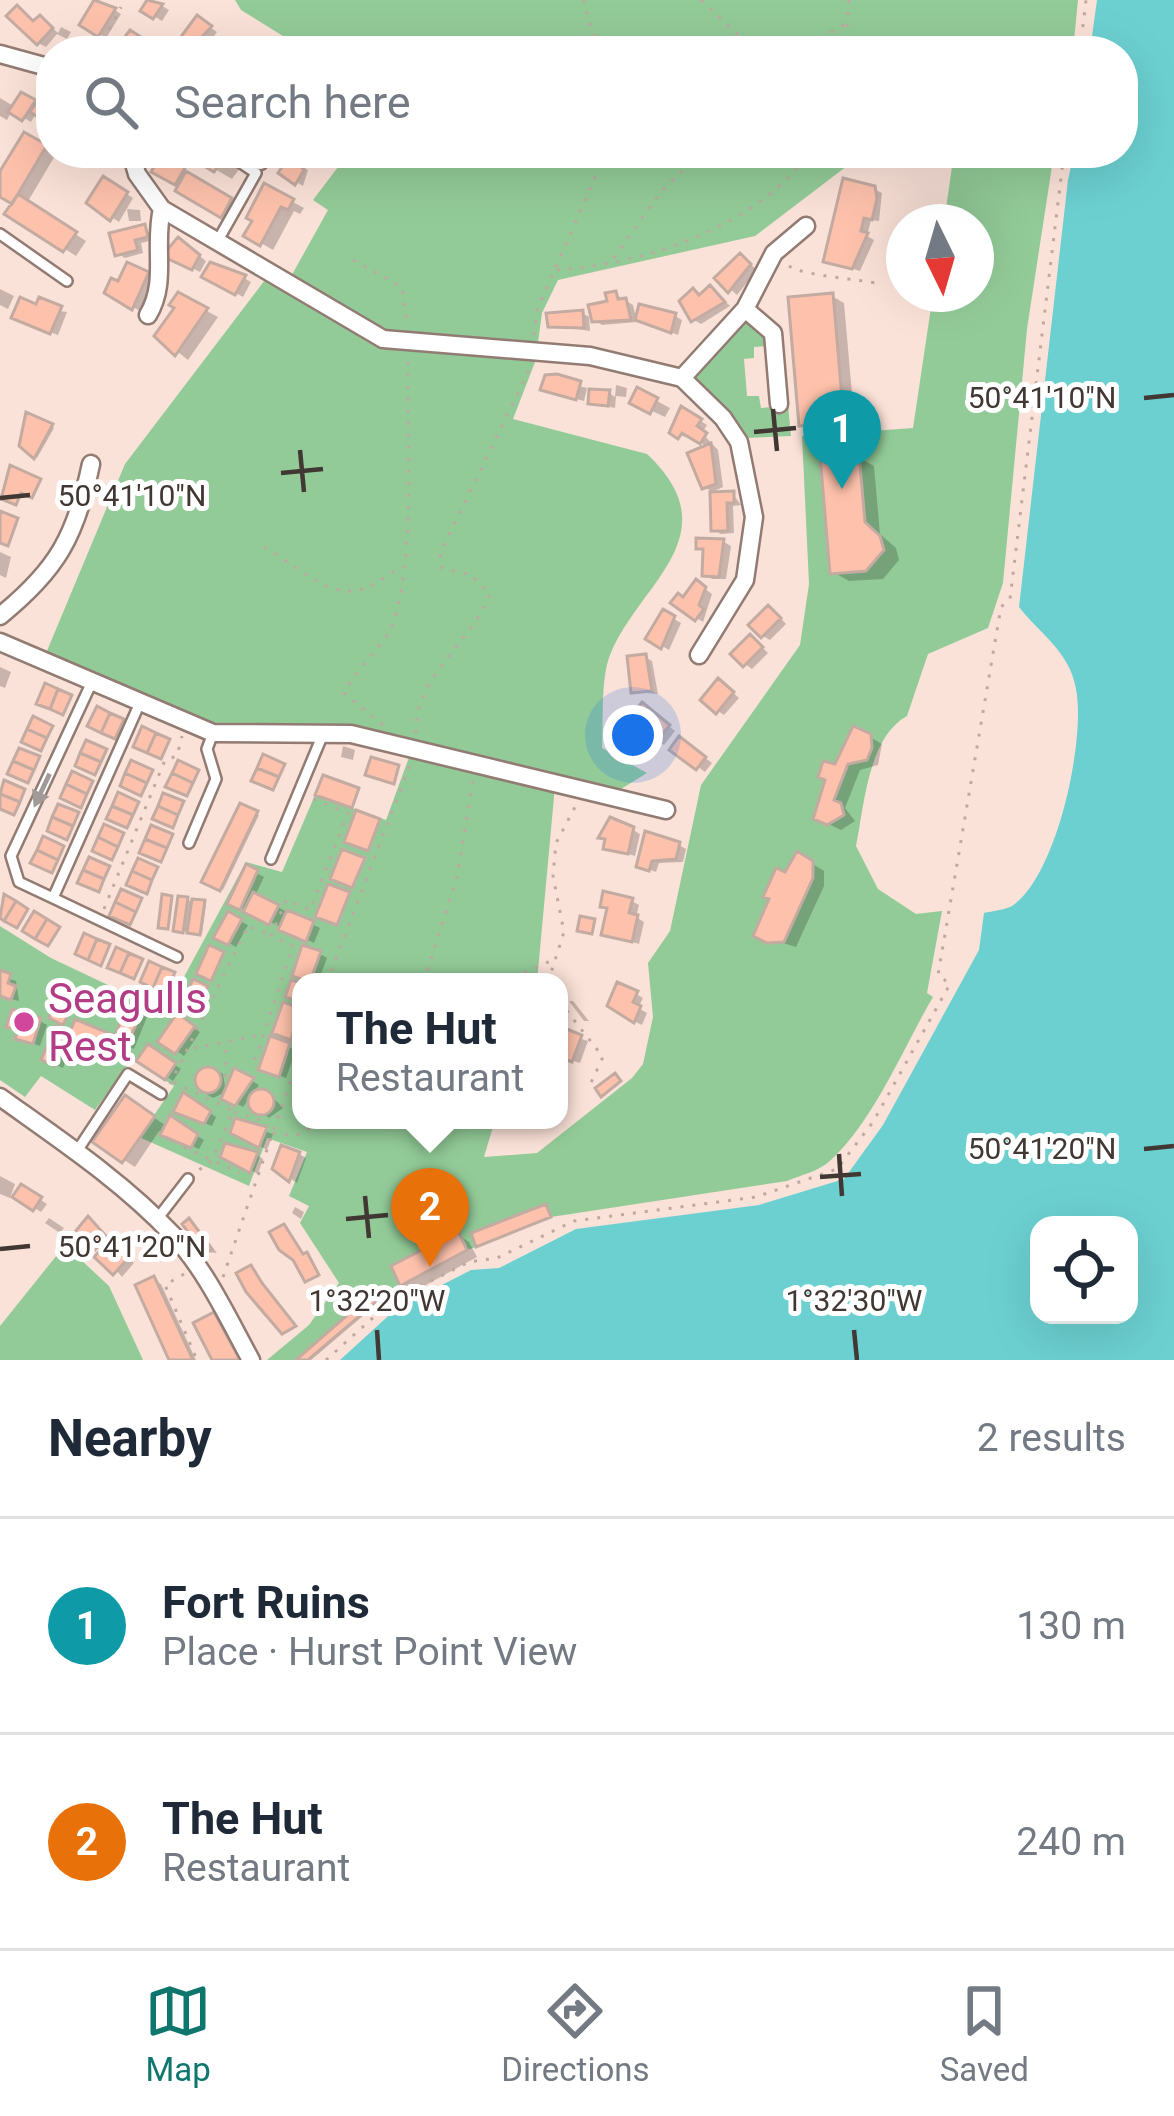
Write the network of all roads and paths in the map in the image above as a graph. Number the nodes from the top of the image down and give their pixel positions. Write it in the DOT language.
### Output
graph roads {
  1 [pos="583,0"];
  2 [pos="701,0"];
  3 [pos="849,0"];
  4 [pos="1086,0"];
  5 [pos="121,7"];
  6 [pos="850,21"];
  7 [pos="106,36"];
  8 [pos="594,36"];
  9 [pos="739,36"];
  10 [pos="825,36"];
  11 [pos="848,36"];
  12 [pos="1082,36"];
  13 [pos="0,54"];
  14 [pos="36,64"];
  15 [pos="135,168"];
  16 [pos="248,168"];
  17 [pos="598,168"];
  18 [pos="685,168"];
  19 [pos="791,168"];
  20 [pos="1062,168"];
  21 [pos="162,209"];
  22 [pos="806,226"];
  23 [pos="0,234"];
  24 [pos="217,242"];
  25 [pos="774,254"];
  26 [pos="353,260"];
  27 [pos="612,260"];
  28 [pos="555,271"];
  29 [pos="68,280"];
  30 [pos="881,284"];
  31 [pos="746,309"];
  32 [pos="148,315"];
  33 [pos="409,341"];
  34 [pos="532,353"];
  35 [pos="682,379"];
  36 [pos="779,404"];
  37 [pos="91,464"];
  38 [pos="264,547"];
  39 [pos="402,565"];
  40 [pos="0,616"];
  41 [pos="0,642"];
  42 [pos="699,655"];
  43 [pos="91,684"];
  44 [pos="139,705"];
  45 [pos="183,732"];
  46 [pos="213,734"];
  47 [pos="323,734"];
  48 [pos="408,747"];
  49 [pos="480,762"];
  50 [pos="581,788"];
  51 [pos="298,793"];
  52 [pos="667,810"];
  53 [pos="189,843"];
  54 [pos="271,859"];
  55 [pos="53,898"];
  56 [pos="99,922"];
  57 [pos="272,936"];
  58 [pos="177,956"];
  59 [pos="555,959"];
  60 [pos="330,973"];
  61 [pos="427,973"];
  62 [pos="523,973"];
  63 [pos="551,973"];
  64 [pos="568,1013"];
  65 [pos="263,1034"];
  66 [pos="226,1042"];
  67 [pos="192,1048"];
  68 [pos="255,1060"];
  69 [pos="292,1076"];
  70 [pos="225,1077"];
  71 [pos="589,1087"];
  72 [pos="161,1094"];
  73 [pos="0,1097"];
  74 [pos="232,1111"];
  75 [pos="265,1121"];
  76 [pos="310,1129"];
  77 [pos="271,1133"];
  78 [pos="184,1147"];
  79 [pos="77,1151"];
  80 [pos="212,1160"];
  81 [pos="240,1173"];
  82 [pos="188,1180"];
  83 [pos="156,1221"];
  84 [pos="196,1268"];
  85 [pos="216,1296"];
  86 [pos="197,1360"];
  87 [pos="250,1360"];
  88 [pos="326,1360"];
  1 -- 8 [label="path"];
  2 -- 9 [label="path"];
  3 -- 6 [label="path"];
  4 -- 12 [label="path"];
  5 -- 7 [label="path"];
  6 -- 10 [label="path"];
  6 -- 11 [label="path"];
  13 -- 14 [label="street"];
  15 -- 21 [label="street"];
  16 -- 24 [label="lane"];
  17 -- 28 [label="path"];
  18 -- 27 [label="path"];
  19 -- 27 [label="path"];
  20 -- 88 [label="path"];
  21 -- 24 [label="street"];
  21 -- 32 [label="street"];
  22 -- 25 [label="street"];
  23 -- 29 [label="lane"];
  24 -- 33 [label="street"];
  25 -- 30 [label="path"];
  25 -- 31 [label="street"];
  26 -- 33 [label="path"];
  27 -- 28 [label="path"];
  28 -- 34 [label="path"];
  31 -- 35 [label="street"];
  31 -- 36 [label="street"];
  33 -- 34 [label="street"];
  33 -- 39 [label="path"];
  34 -- 35 [label="street"];
  34 -- 48 [label="path"];
  35 -- 42 [label="street"];
  37 -- 40 [label="street"];
  38 -- 39 [label="path"];
  39 -- 48 [label="path"];
  41 -- 43 [label="street"];
  43 -- 44 [label="street"];
  43 -- 55 [label="lane, one-way"];
  44 -- 46 [label="street"];
  44 -- 55 [label="lane"];
  45 -- 56 [label="path"];
  46 -- 47 [label="street"];
  46 -- 53 [label="lane"];
  47 -- 48 [label="street"];
  47 -- 51 [label="lane"];
  48 -- 49 [label="street"];
  48 -- 60 [label="path"];
  49 -- 50 [label="street"];
  49 -- 61 [label="path"];
  50 -- 52 [label="street"];
  50 -- 59 [label="path"];
  51 -- 54 [label="lane"];
  51 -- 57 [label="path"];
  55 -- 56 [label="lane"];
  56 -- 58 [label="lane"];
  57 -- 65 [label="path"];
  57 -- 67 [label="path"];
  59 -- 62 [label="path"];
  59 -- 63 [label="path"];
  64 -- 71 [label="path"];
  65 -- 66 [label="path"];
  65 -- 68 [label="path"];
  66 -- 67 [label="path"];
  66 -- 70 [label="path"];
  67 -- 74 [label="path"];
  69 -- 77 [label="path"];
  72 -- 79 [label="lane"];
  73 -- 79 [label="street"];
  74 -- 75 [label="path"];
  74 -- 80 [label="path"];
  76 -- 77 [label="path"];
  77 -- 85 [label="path"];
  78 -- 80 [label="path"];
  79 -- 83 [label="street"];
  80 -- 81 [label="path"];
  80 -- 82 [label="path"];
  82 -- 83 [label="lane"];
  83 -- 84 [label="street"];
  84 -- 85 [label="street"];
  84 -- 86 [label="path"];
  85 -- 87 [label="street"];
}
